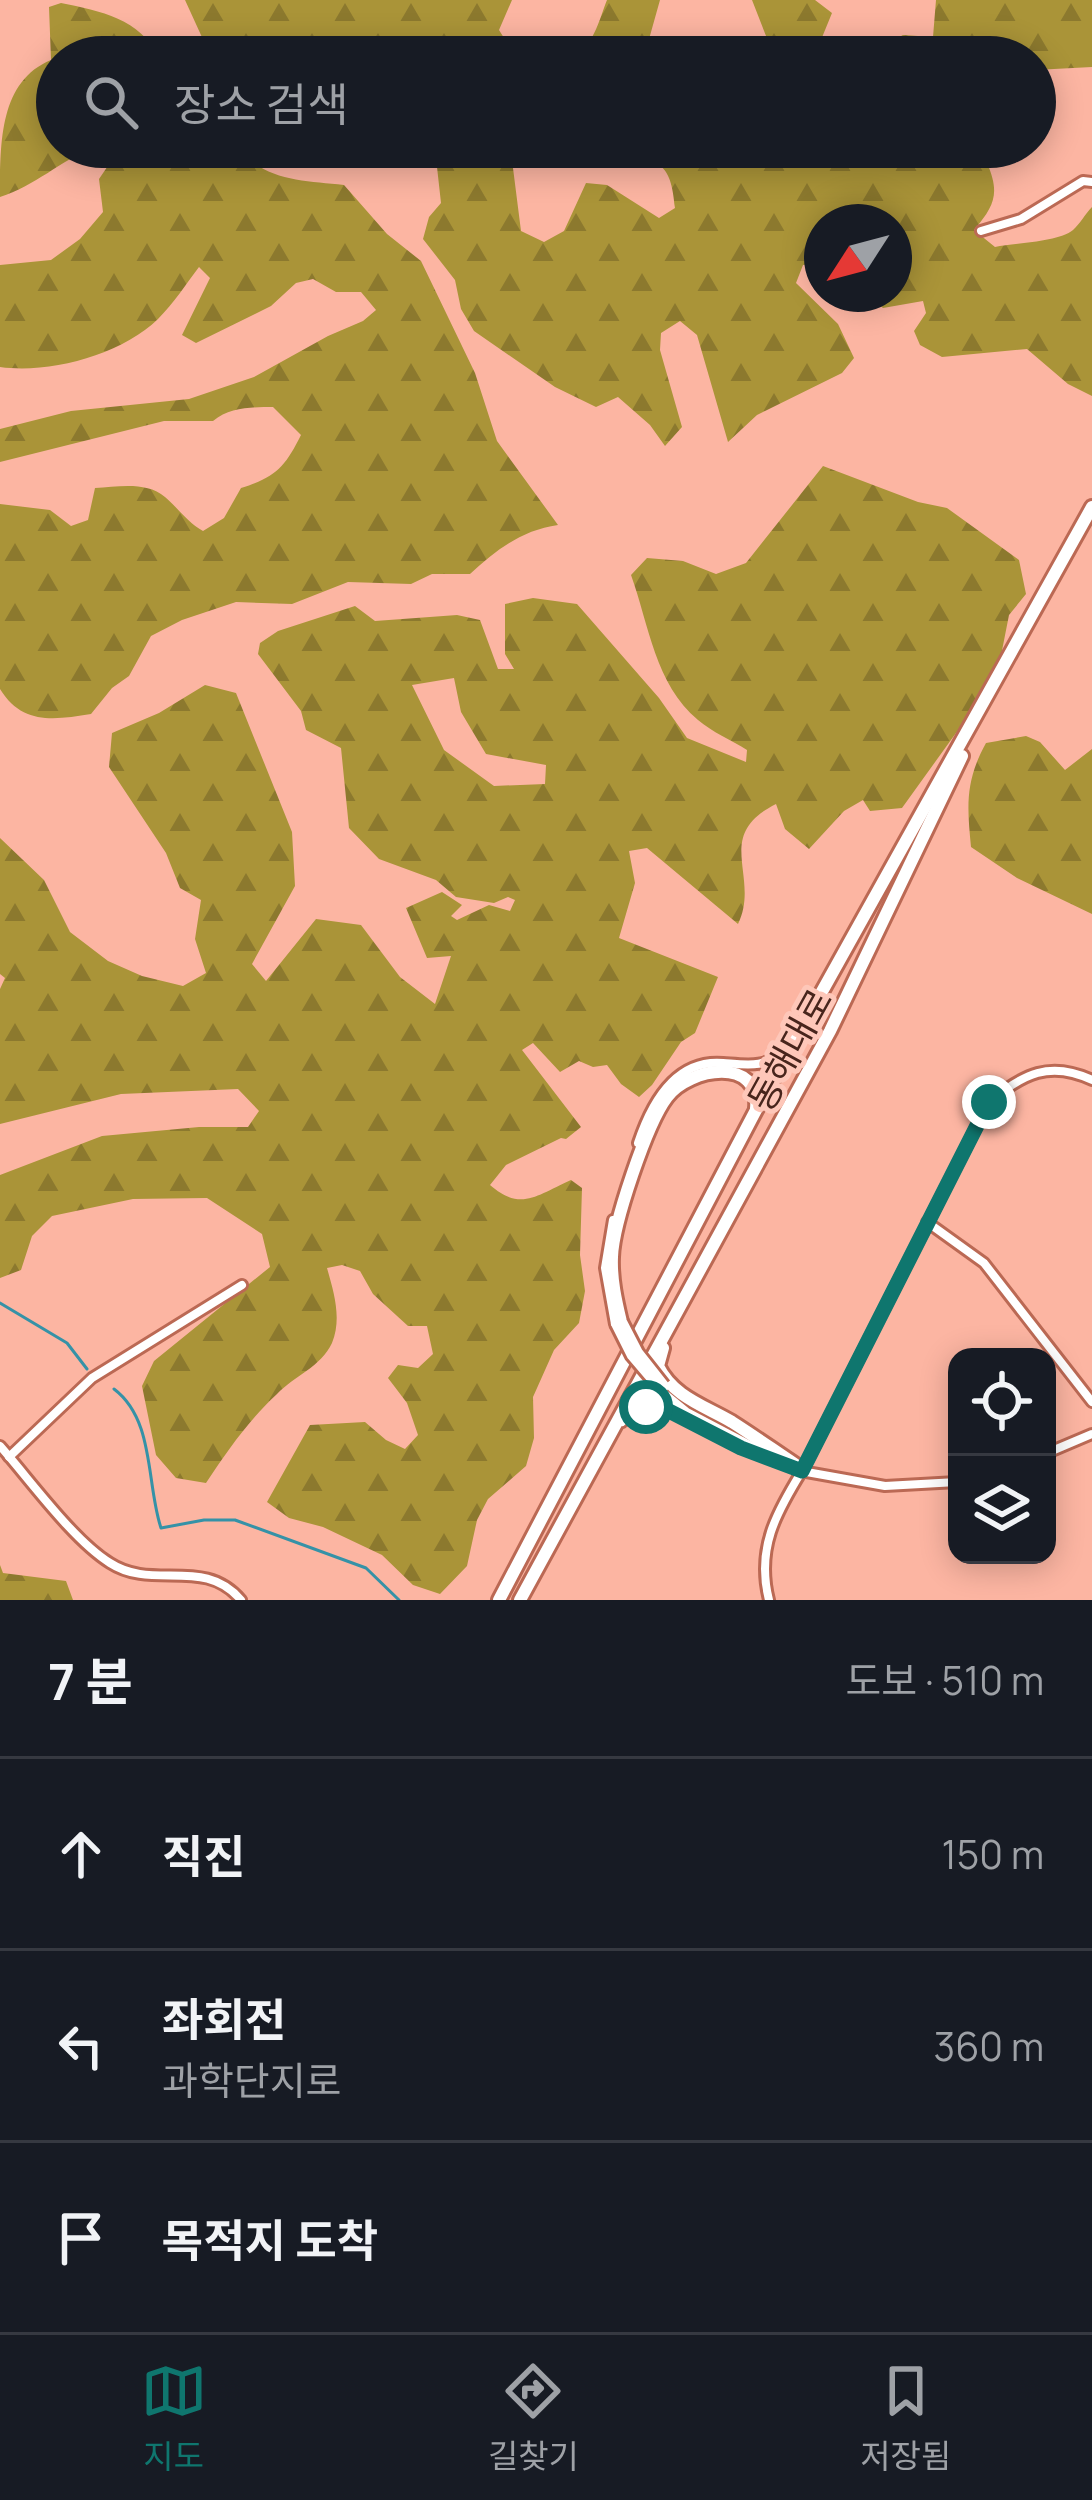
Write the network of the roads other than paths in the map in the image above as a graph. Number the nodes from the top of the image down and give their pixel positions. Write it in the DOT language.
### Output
graph roads {
  1 [pos="1092,182"];
  2 [pos="980,231"];
  3 [pos="1092,507"];
  4 [pos="1092,523"];
  5 [pos="793,1046"];
  6 [pos="1092,1080"];
  7 [pos="756,1110"];
  8 [pos="927,1222"];
  9 [pos="704,1264"];
  10 [pos="242,1285"];
  11 [pos="618,1323"];
  12 [pos="1092,1402"];
  13 [pos="1092,1434"];
  14 [pos="0,1447"];
  15 [pos="1056,1449"];
  16 [pos="9,1457"];
  17 [pos="798,1468"];
  18 [pos="585,1478"];
  19 [pos="948,1482"];
  20 [pos="241,1600"];
  21 [pos="500,1600"];
  22 [pos="520,1600"];
  23 [pos="769,1600"];
  1 -- 2 [label="street"];
  3 -- 5 [label="highway, 동해대로"];
  4 -- 9 [label="highway, 동해대로"];
  5 -- 7 [label="highway, 동해대로"];
  5 -- 11 [label="street"];
  6 -- 8 [label="street"];
  7 -- 11 [label="highway"];
  7 -- 21 [label="highway, 동해대로"];
  8 -- 12 [label="street"];
  8 -- 17 [label="street"];
  9 -- 17 [label="highway"];
  9 -- 18 [label="highway, 동해대로"];
  10 -- 16 [label="street"];
  11 -- 17 [label="highway, bridge"];
  13 -- 15 [label="street"];
  14 -- 16 [label="street"];
  16 -- 20 [label="street"];
  17 -- 18 [label="street"];
  17 -- 19 [label="street"];
  17 -- 23 [label="street"];
  18 -- 22 [label="highway, 동해대로"];
}
